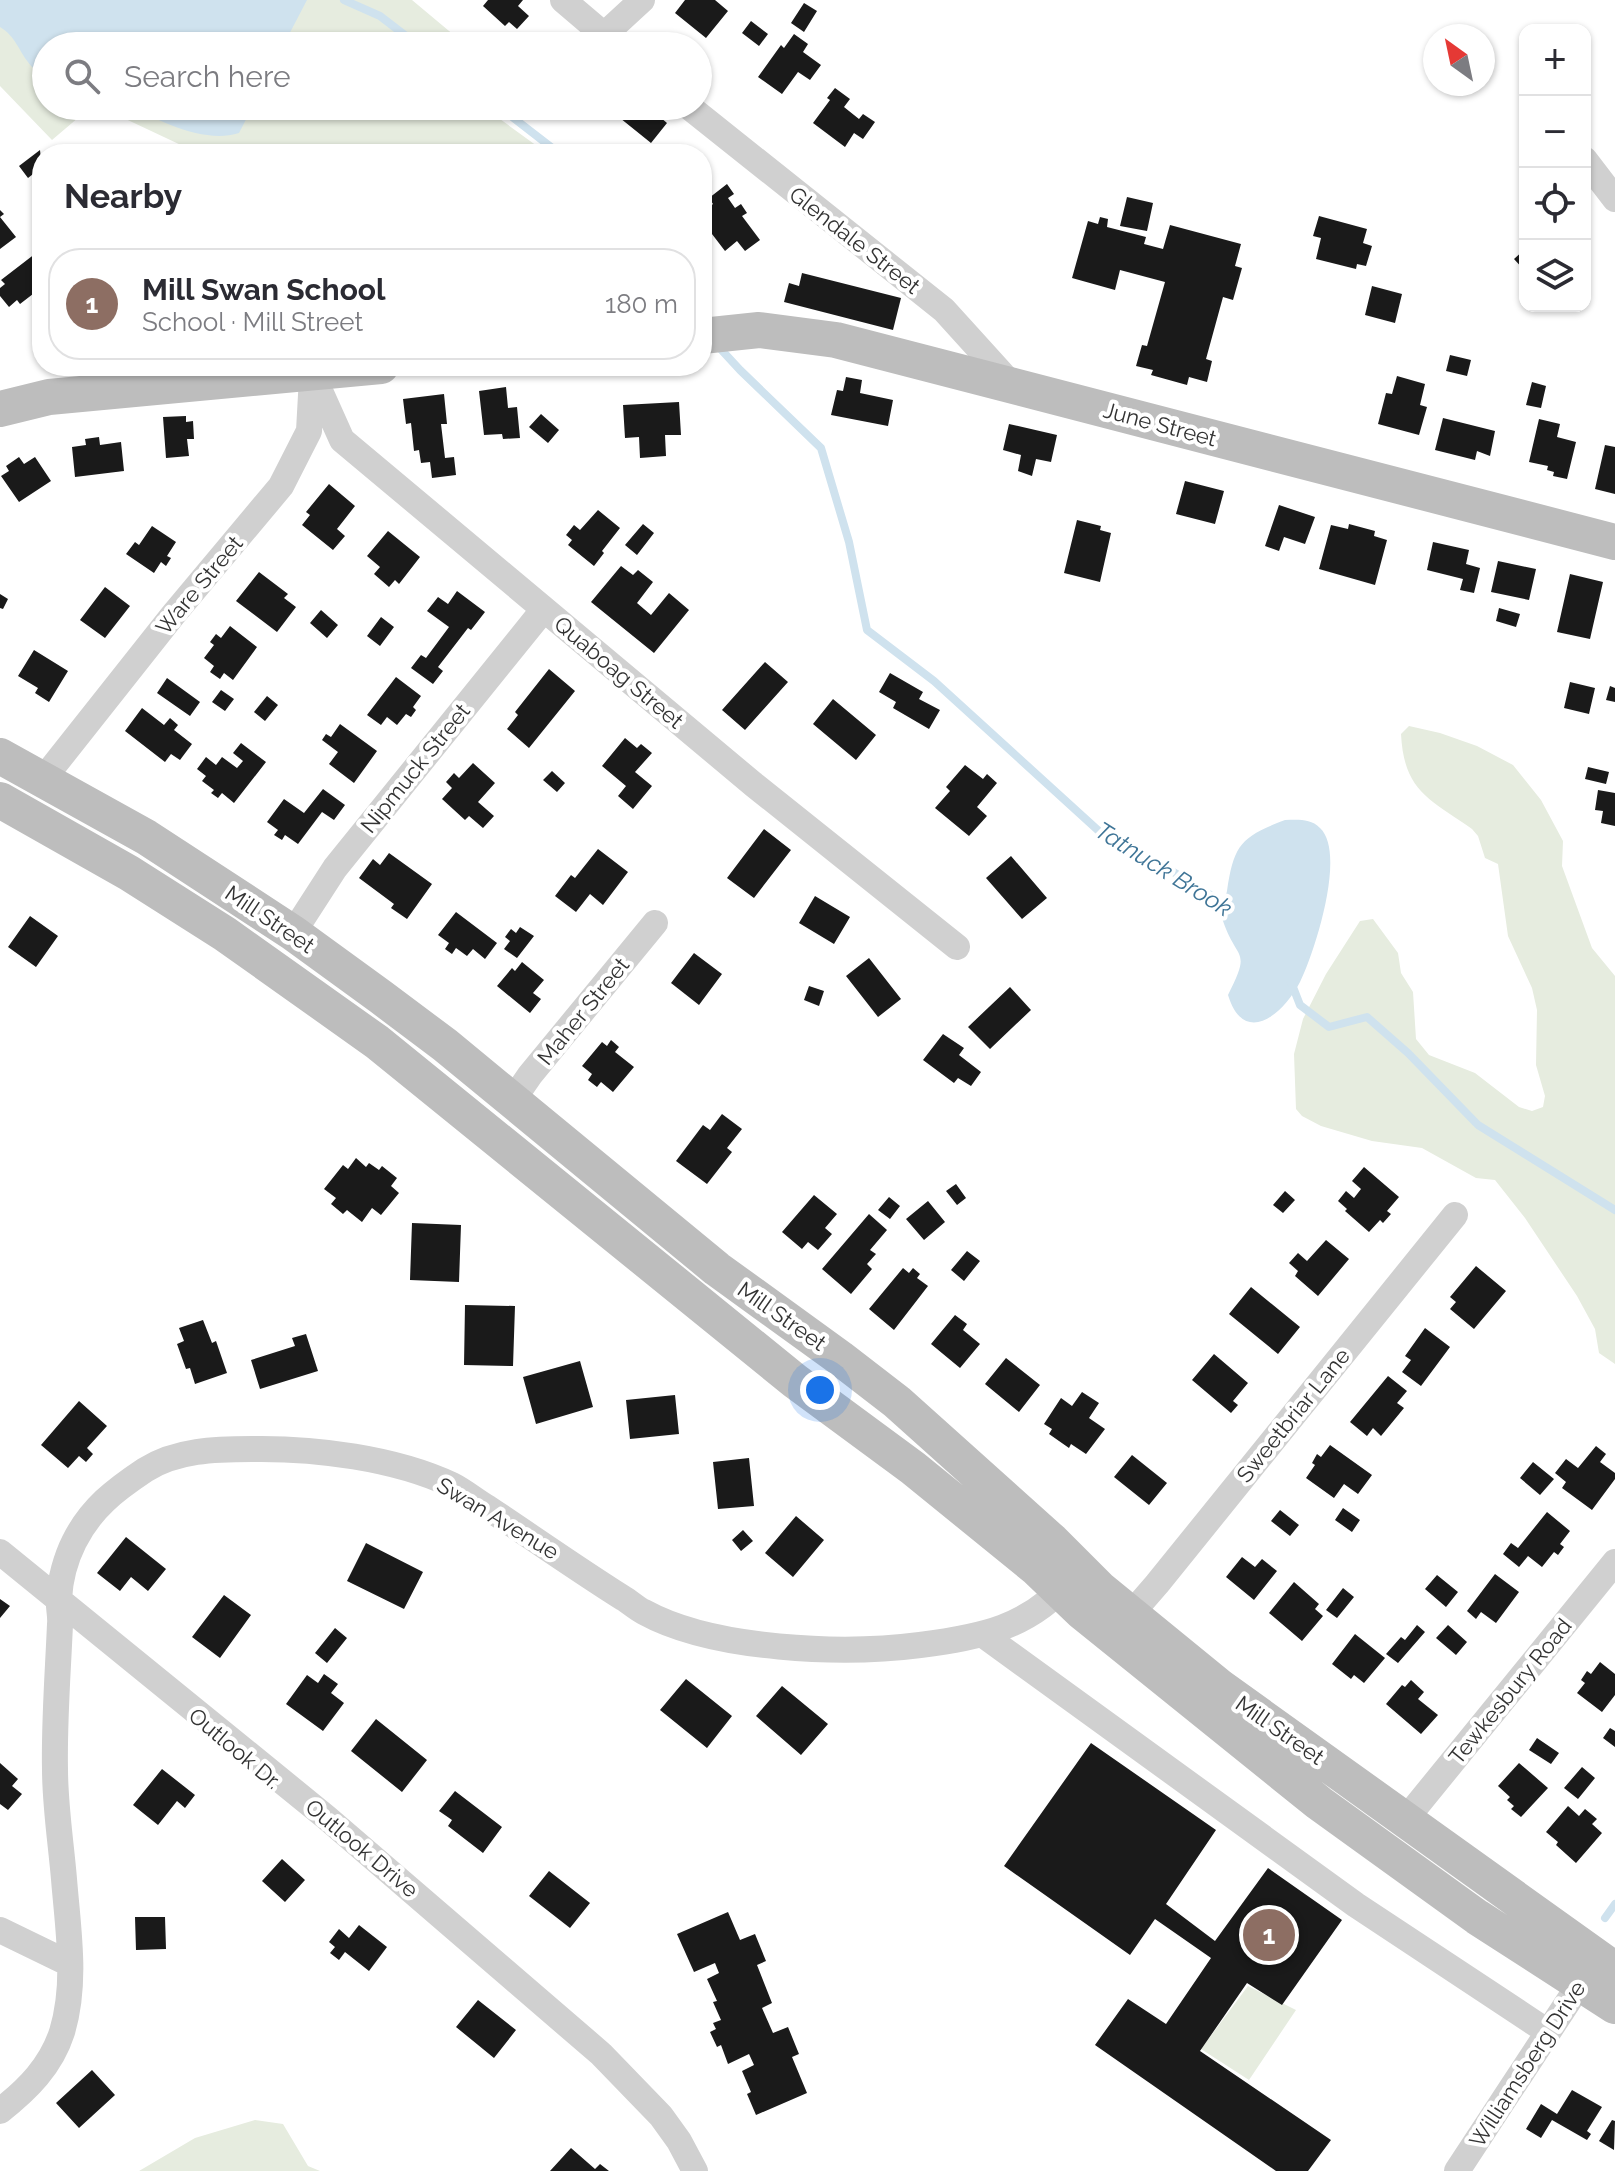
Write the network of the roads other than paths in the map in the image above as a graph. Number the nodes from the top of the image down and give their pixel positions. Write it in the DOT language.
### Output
graph roads {
  1 [pos="563,0"];
  2 [pos="642,0"];
  3 [pos="600,32"];
  4 [pos="618,32"];
  5 [pos="706,120"];
  6 [pos="1591,168"];
  7 [pos="1615,199"];
  8 [pos="712,335"];
  9 [pos="279,376"];
  10 [pos="312,376"];
  11 [pos="313,376"];
  12 [pos="1012,385"];
  13 [pos="0,409"];
  14 [pos="1615,542"];
  15 [pos="544,609"];
  16 [pos="0,756"];
  17 [pos="44,778"];
  18 [pos="0,800"];
  19 [pos="655,923"];
  20 [pos="293,933"];
  21 [pos="957,947"];
  22 [pos="512,1101"];
  23 [pos="1455,1215"];
  24 [pos="0,1552"];
  25 [pos="1615,1562"];
  26 [pos="1069,1581"];
  27 [pos="58,1600"];
  28 [pos="1131,1614"];
  29 [pos="982,1634"];
  30 [pos="1405,1820"];
  31 [pos="0,1930"];
  32 [pos="70,1964"];
  33 [pos="1597,1970"];
  34 [pos="1615,2006"];
  35 [pos="1548,2032"];
  36 [pos="0,2111"];
  37 [pos="695,2171"];
  38 [pos="1457,2171"];
  1 -- 3 [label="street"];
  2 -- 4 [label="street"];
  5 -- 12 [label="street, Glendale Street"];
  6 -- 7 [label="street"];
  8 -- 12 [label="main road, June Street"];
  9 -- 13 [label="main road"];
  10 -- 17 [label="street, Ware Street"];
  11 -- 15 [label="street, Quaboag Street"];
  12 -- 14 [label="main road, June Street"];
  15 -- 20 [label="street, Nipmuck Street"];
  15 -- 21 [label="street, Quaboag Street"];
  16 -- 17 [label="main road, Mill Street"];
  17 -- 20 [label="main road, Mill Street"];
  18 -- 26 [label="main road, Mill Street"];
  19 -- 22 [label="street, Maher Street"];
  20 -- 22 [label="main road, Mill Street"];
  22 -- 26 [label="main road, Mill Street"];
  23 -- 28 [label="street, Sweetbriar Lane"];
  24 -- 27 [label="street, Outlook Drive"];
  25 -- 30 [label="street, Tewkesbury Road"];
  26 -- 28 [label="main road, Mill Street"];
  26 -- 29 [label="street, Swan Avenue"];
  26 -- 33 [label="main road, Mill Street"];
  27 -- 29 [label="street, Swan Avenue"];
  27 -- 32 [label="street, Swan Avenue"];
  27 -- 37 [label="street, Outlook Drive"];
  28 -- 30 [label="main road, Mill Street"];
  29 -- 35 [label="street"];
  30 -- 33 [label="main road, Mill Street"];
  31 -- 32 [label="street"];
  32 -- 36 [label="street, Swan Avenue"];
  33 -- 34 [label="main road, Mill Street"];
  33 -- 35 [label="street, Williamsberg Drive"];
  35 -- 38 [label="street, Williamsberg Drive"];
}
